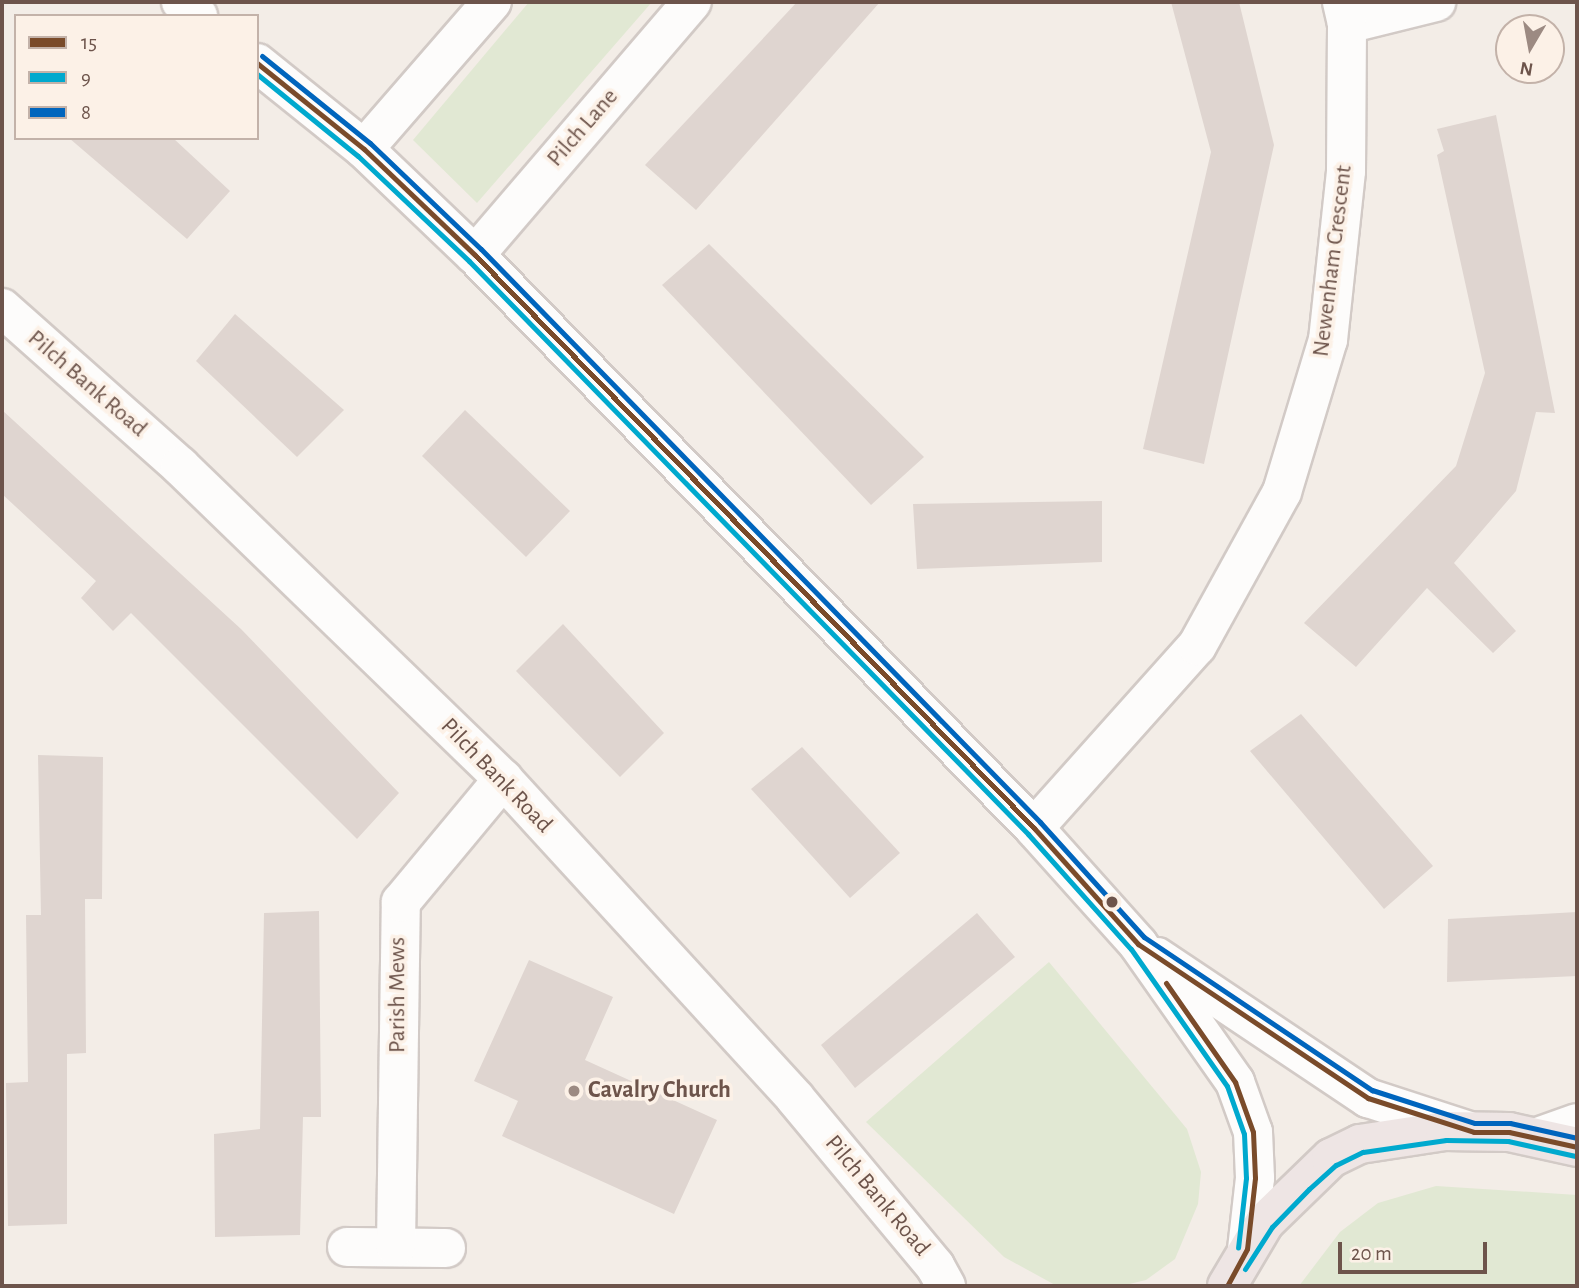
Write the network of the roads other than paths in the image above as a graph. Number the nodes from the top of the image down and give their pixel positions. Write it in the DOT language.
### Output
graph roads {
  1 [pos="181,2"];
  2 [pos="492,2"];
  3 [pos="692,2"];
  4 [pos="1436,2"];
  5 [pos="1345,13"];
  6 [pos="196,14"];
  7 [pos="259,65"];
  8 [pos="364,149"];
  9 [pos="475,255"];
  10 [pos="2,308"];
  11 [pos="503,779"];
  12 [pos="1034,828"];
  13 [pos="1138,944"];
  14 [pos="1577,1123"];
  15 [pos="1474,1132"];
  16 [pos="1538,1138"];
  17 [pos="1577,1147"];
  18 [pos="346,1247"];
  19 [pos="396,1247"];
  20 [pos="446,1248"];
  21 [pos="1238,1265"];
  22 [pos="946,1286"];
  23 [pos="1206,1286"];
  1 -- 6 [label="street"];
  2 -- 8 [label="street"];
  3 -- 9 [label="street, Pilch Lane"];
  4 -- 5 [label="street, Newenham Crescent"];
  5 -- 12 [label="street, Newenham Crescent"];
  7 -- 8 [label="street"];
  8 -- 9 [label="street"];
  9 -- 12 [label="street"];
  10 -- 11 [label="street, Pilch Bank Road"];
  11 -- 19 [label="street, Parish Mews"];
  11 -- 22 [label="street, Pilch Bank Road"];
  12 -- 13 [label="street"];
  13 -- 15 [label="street"];
  13 -- 21 [label="street"];
  14 -- 16 [label="street"];
  15 -- 16 [label="highway"];
  15 -- 21 [label="highway"];
  16 -- 17 [label="highway"];
  18 -- 19 [label="street"];
  19 -- 20 [label="street"];
  21 -- 23 [label="highway"];
}
